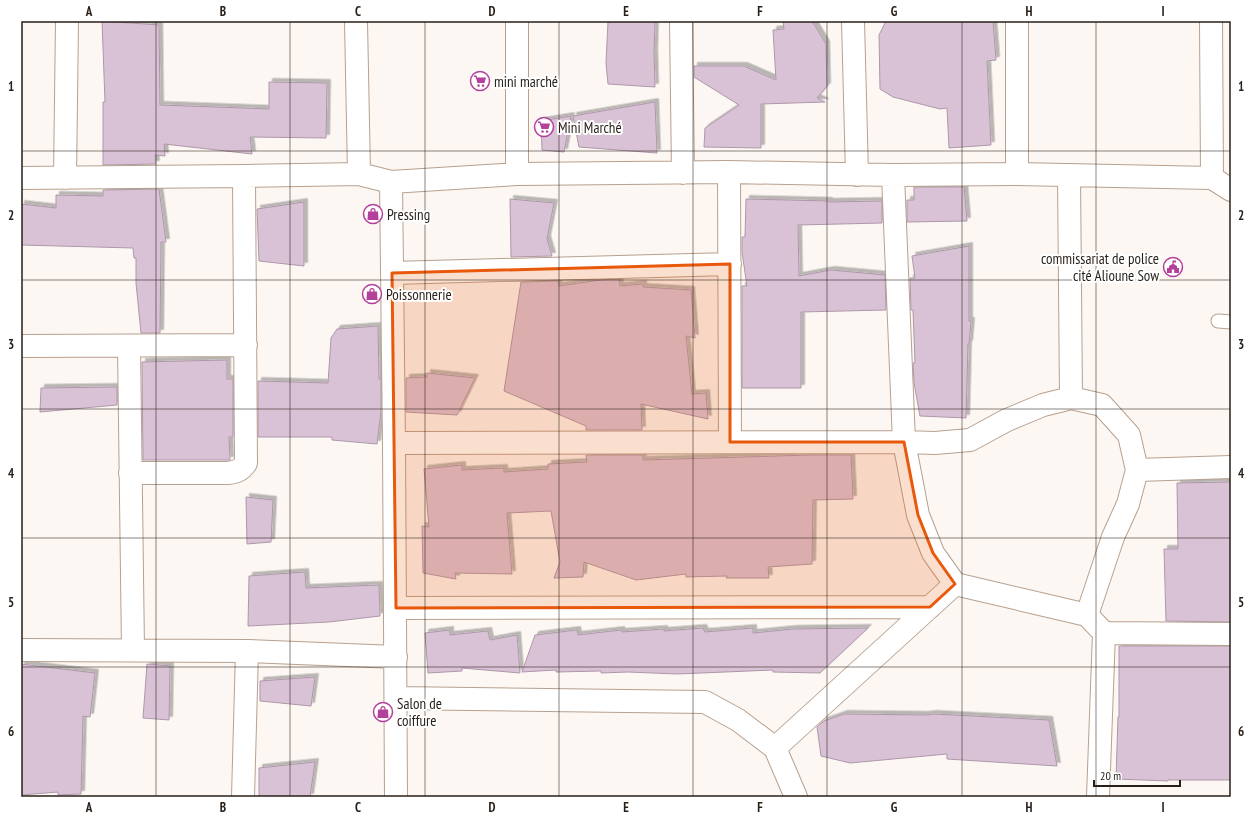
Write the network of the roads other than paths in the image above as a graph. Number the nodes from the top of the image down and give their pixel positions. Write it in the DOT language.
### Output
graph roads {
  1 [pos="67,21"];
  2 [pos="356,21"];
  3 [pos="517,21"];
  4 [pos="681,21"];
  5 [pos="853,21"];
  6 [pos="1017,21"];
  7 [pos="1211,21"];
  8 [pos="729,172"];
  9 [pos="683,173"];
  10 [pos="359,174"];
  11 [pos="517,174"];
  12 [pos="857,174"];
  13 [pos="1017,174"];
  14 [pos="893,175"];
  15 [pos="1069,175"];
  16 [pos="244,176"];
  17 [pos="21,178"];
  18 [pos="65,178"];
  19 [pos="1212,178"];
  20 [pos="391,182"];
  21 [pos="1231,190"];
  22 [pos="730,264"];
  23 [pos="392,273"];
  24 [pos="246,345"];
  25 [pos="21,346"];
  26 [pos="129,346"];
  27 [pos="1070,398"];
  28 [pos="730,442"];
  29 [pos="904,442"];
  30 [pos="394,443"];
  31 [pos="1231,467"];
  32 [pos="1137,470"];
  33 [pos="130,473"];
  34 [pos="955,584"];
  35 [pos="930,607"];
  36 [pos="396,608"];
  37 [pos="1087,615"];
  38 [pos="1104,633"];
  39 [pos="1231,634"];
  40 [pos="21,650"];
  41 [pos="133,650"];
  42 [pos="247,651"];
  43 [pos="396,657"];
  44 [pos="396,698"];
  45 [pos="775,748"];
  46 [pos="243,797"];
  47 [pos="396,797"];
  48 [pos="796,797"];
  49 [pos="1098,797"];
  1 -- 18 [label="street"];
  2 -- 10 [label="street"];
  3 -- 11 [label="street"];
  4 -- 9 [label="street"];
  5 -- 12 [label="street"];
  6 -- 13 [label="street"];
  7 -- 19 [label="street"];
  8 -- 9 [label="street"];
  8 -- 12 [label="street"];
  8 -- 22 [label="street"];
  9 -- 11 [label="street"];
  10 -- 16 [label="street"];
  10 -- 20 [label="street"];
  11 -- 20 [label="street"];
  12 -- 14 [label="street"];
  13 -- 14 [label="street"];
  13 -- 15 [label="street"];
  14 -- 29 [label="street"];
  15 -- 19 [label="street"];
  15 -- 27 [label="street"];
  16 -- 18 [label="street"];
  16 -- 24 [label="street"];
  17 -- 18 [label="street"];
  19 -- 21 [label="street"];
  20 -- 23 [label="street"];
  22 -- 23 [label="street"];
  22 -- 28 [label="street"];
  23 -- 30 [label="street"];
  24 -- 26 [label="street"];
  24 -- 33 [label="street"];
  25 -- 26 [label="street"];
  26 -- 33 [label="street"];
  27 -- 29 [label="street"];
  27 -- 32 [label="street"];
  28 -- 29 [label="street"];
  28 -- 30 [label="street"];
  29 -- 34 [label="street"];
  30 -- 36 [label="street"];
  31 -- 32 [label="street"];
  32 -- 37 [label="street"];
  33 -- 41 [label="street"];
  34 -- 35 [label="street"];
  34 -- 37 [label="street"];
  35 -- 36 [label="street"];
  35 -- 45 [label="street"];
  36 -- 43 [label="street"];
  37 -- 38 [label="street"];
  38 -- 39 [label="street"];
  38 -- 49 [label="street"];
  40 -- 41 [label="street"];
  41 -- 42 [label="street"];
  42 -- 43 [label="street"];
  42 -- 46 [label="street"];
  43 -- 44 [label="street"];
  44 -- 45 [label="street"];
  44 -- 47 [label="street"];
  45 -- 48 [label="street"];
}
